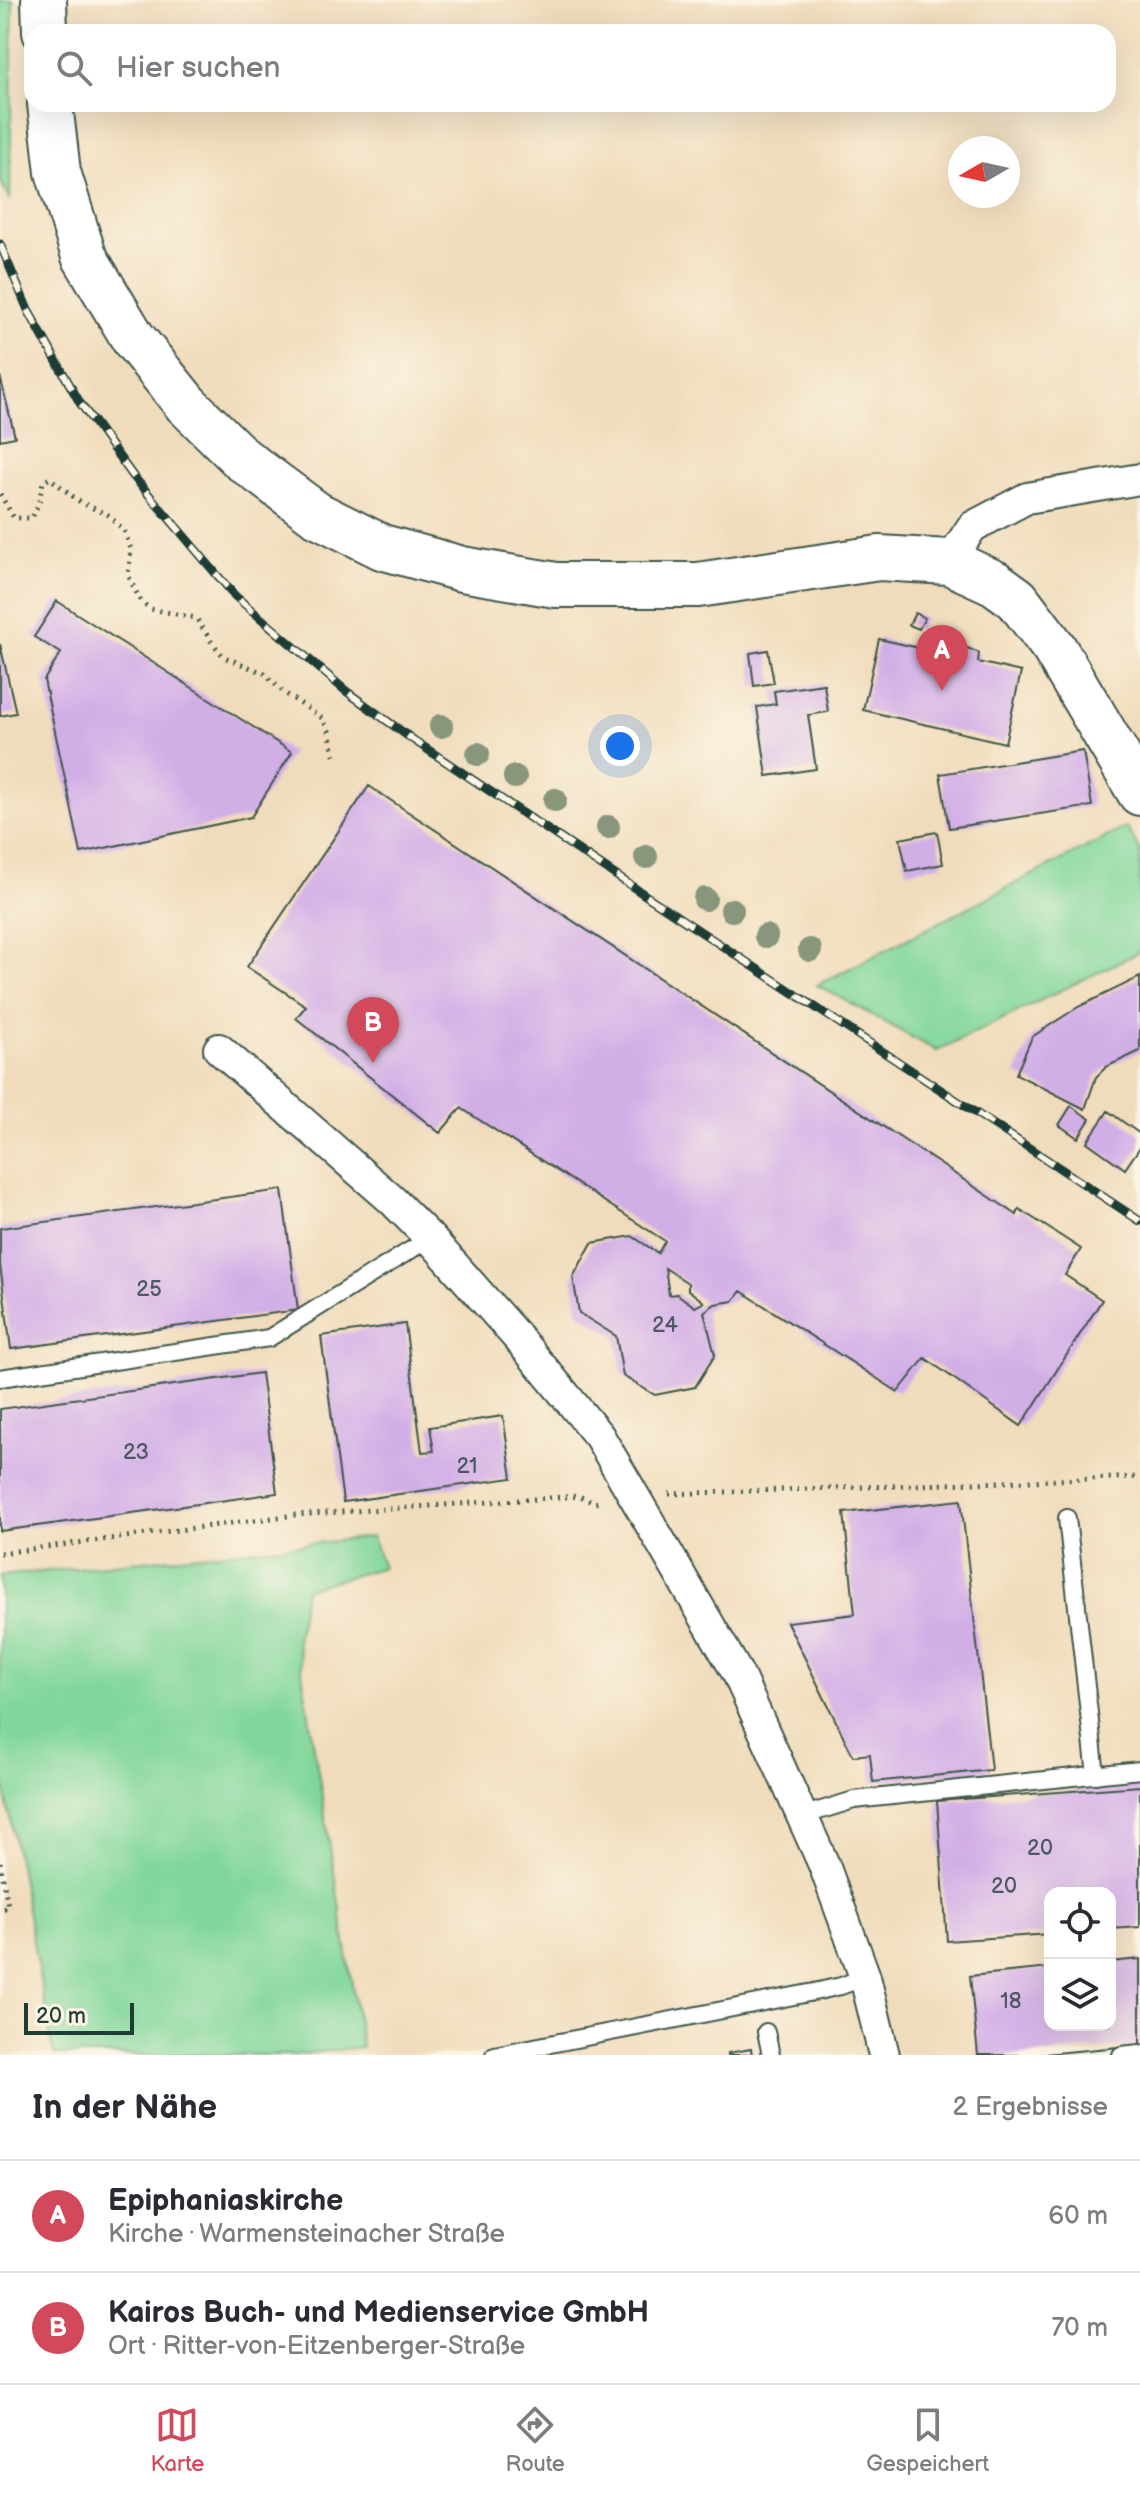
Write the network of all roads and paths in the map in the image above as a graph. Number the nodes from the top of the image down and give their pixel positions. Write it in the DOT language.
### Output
graph roads {
  1 [pos="44,0"];
  2 [pos="45,24"];
  3 [pos="51,112"];
  4 [pos="1140,479"];
  5 [pos="0,494"];
  6 [pos="949,562"];
  7 [pos="335,758"];
  8 [pos="1135,773"];
  9 [pos="219,1049"];
  10 [pos="430,1238"];
  11 [pos="0,1378"];
  12 [pos="1140,1477"];
  13 [pos="634,1498"];
  14 [pos="294,1504"];
  15 [pos="295,1515"];
  16 [pos="1067,1518"];
  17 [pos="0,1553"];
  18 [pos="1140,1770"];
  19 [pos="1096,1775"];
  20 [pos="802,1816"];
  21 [pos="0,1862"];
  22 [pos="0,1911"];
  23 [pos="865,1977"];
  24 [pos="766,2032"];
  25 [pos="1140,2053"];
  26 [pos="494,2055"];
  27 [pos="771,2055"];
  28 [pos="884,2055"];
  29 [pos="1121,2055"];
  1 -- 2 [label="street"];
  3 -- 6 [label="street"];
  4 -- 6 [label="street"];
  5 -- 7 [label="path"];
  6 -- 8 [label="street"];
  9 -- 10 [label="street"];
  10 -- 11 [label="lane"];
  10 -- 13 [label="street"];
  12 -- 13 [label="path"];
  13 -- 15 [label="path"];
  13 -- 20 [label="street"];
  14 -- 15 [label="path"];
  15 -- 17 [label="path"];
  16 -- 19 [label="lane"];
  18 -- 19 [label="lane"];
  19 -- 20 [label="lane"];
  20 -- 23 [label="street"];
  21 -- 22 [label="path"];
  23 -- 26 [label="lane"];
  23 -- 28 [label="street"];
  24 -- 27 [label="lane"];
  25 -- 29 [label="lane"];
}
